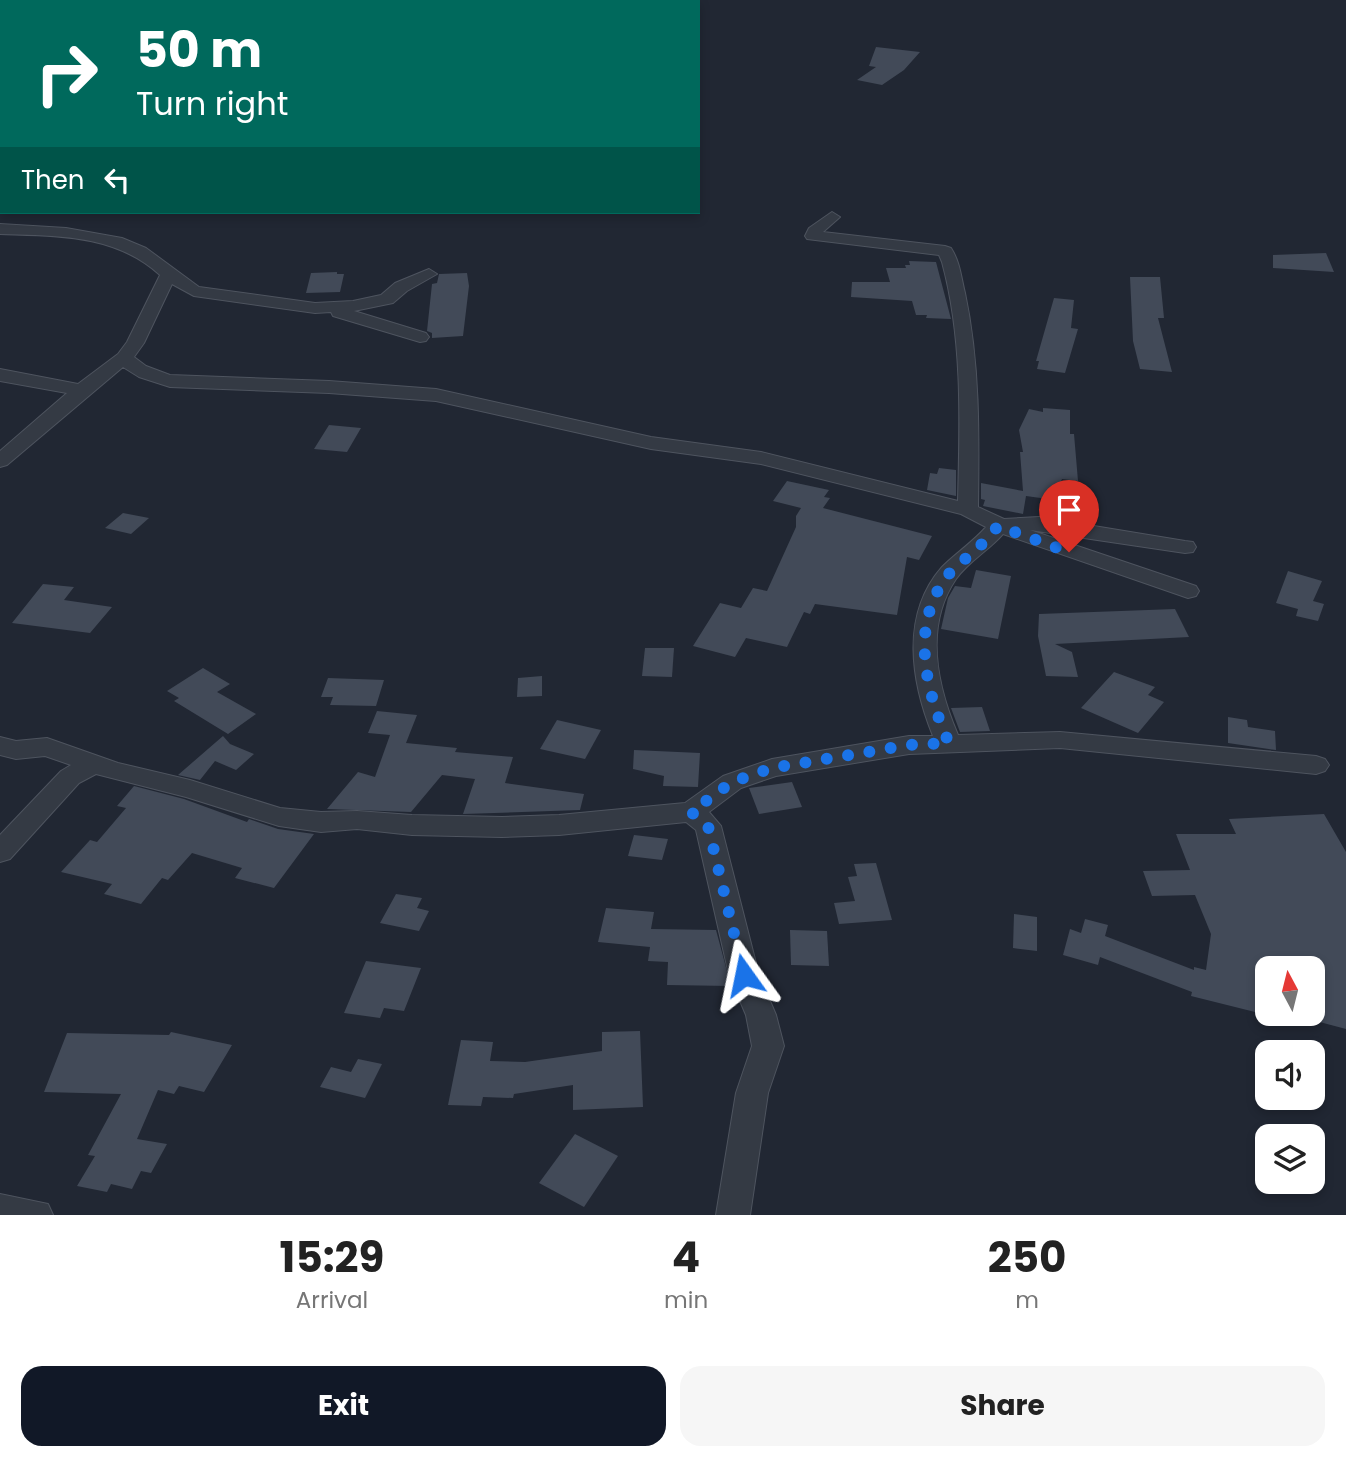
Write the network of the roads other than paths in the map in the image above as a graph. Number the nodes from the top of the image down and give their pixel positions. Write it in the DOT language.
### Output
graph roads {
  1 [pos="832,217"];
  2 [pos="0,229"];
  3 [pos="169,274"];
  4 [pos="429,274"];
  5 [pos="315,308"];
  6 [pos="420,337"];
  7 [pos="124,358"];
  8 [pos="0,375"];
  9 [pos="82,390"];
  10 [pos="0,461"];
  11 [pos="968,510"];
  12 [pos="998,526"];
  13 [pos="1185,547"];
  14 [pos="1188,591"];
  15 [pos="949,743"];
  16 [pos="0,746"];
  17 [pos="94,764"];
  18 [pos="1316,765"];
  19 [pos="691,812"];
  20 [pos="0,852"];
  21 [pos="0,1209"];
  22 [pos="36,1215"];
  23 [pos="733,1215"];
  1 -- 11 [label="street"];
  2 -- 3 [label="street"];
  3 -- 5 [label="street"];
  3 -- 7 [label="street"];
  4 -- 5 [label="street"];
  5 -- 6 [label="street"];
  7 -- 9 [label="street"];
  7 -- 11 [label="street"];
  8 -- 9 [label="street"];
  9 -- 10 [label="street"];
  11 -- 12 [label="street"];
  12 -- 13 [label="street"];
  12 -- 14 [label="street"];
  12 -- 15 [label="street"];
  15 -- 18 [label="street"];
  15 -- 19 [label="street"];
  16 -- 17 [label="street"];
  17 -- 19 [label="street"];
  17 -- 20 [label="street"];
  19 -- 23 [label="street"];
  21 -- 22 [label="street"];
}
